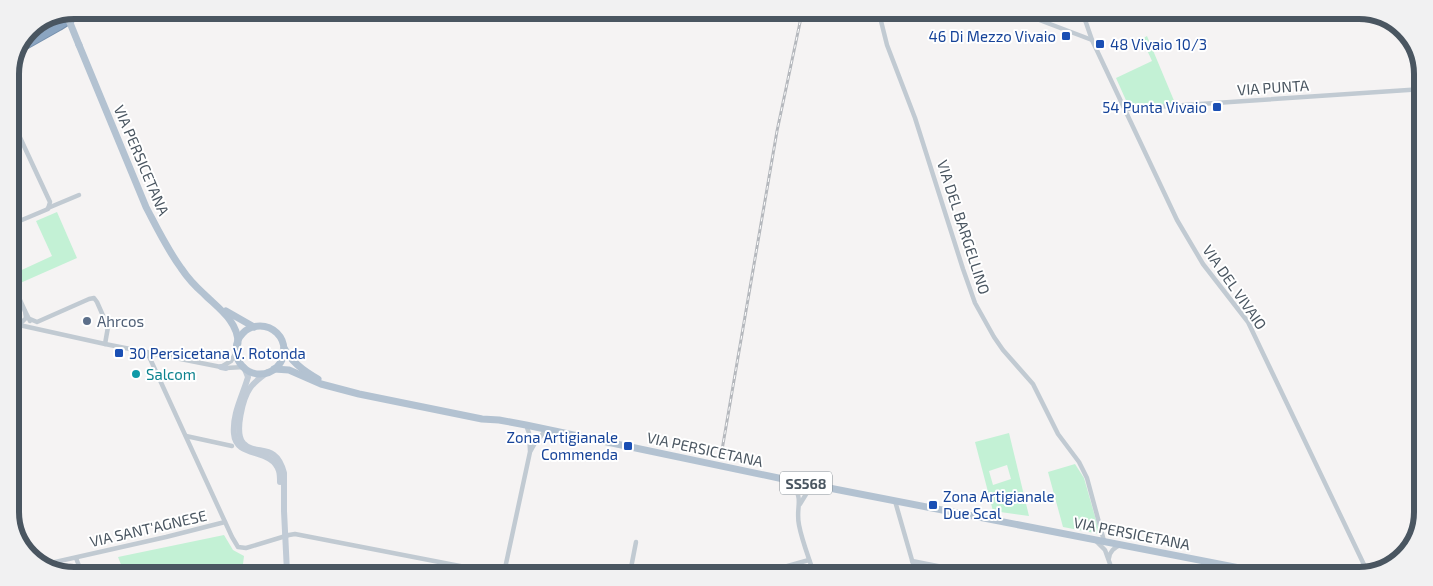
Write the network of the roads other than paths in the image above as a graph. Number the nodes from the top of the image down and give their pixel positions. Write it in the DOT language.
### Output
graph roads {
  1 [pos="68,19"];
  2 [pos="70,19"];
  3 [pos="880,19"];
  4 [pos="1037,19"];
  5 [pos="1084,19"];
  6 [pos="1092,40"];
  7 [pos="27,44"];
  8 [pos="1414,90"];
  9 [pos="1125,109"];
  10 [pos="19,135"];
  11 [pos="79,195"];
  12 [pos="65,201"];
  13 [pos="50,202"];
  14 [pos="48,209"];
  15 [pos="19,221"];
  16 [pos="19,298"];
  17 [pos="215,304"];
  18 [pos="25,311"];
  19 [pos="30,319"];
  20 [pos="19,325"];
  21 [pos="32,327"];
  22 [pos="254,327"];
  23 [pos="105,344"];
  24 [pos="237,347"];
  25 [pos="284,348"];
  26 [pos="148,352"];
  27 [pos="223,367"];
  28 [pos="244,367"];
  29 [pos="271,371"];
  30 [pos="331,387"];
  31 [pos="526,425"];
  32 [pos="547,430"];
  33 [pos="186,436"];
  34 [pos="232,446"];
  35 [pos="530,452"];
  36 [pos="788,480"];
  37 [pos="816,485"];
  38 [pos="895,501"];
  39 [pos="800,505"];
  40 [pos="284,511"];
  41 [pos="225,522"];
  42 [pos="285,536"];
  43 [pos="1094,540"];
  44 [pos="1104,541"];
  45 [pos="636,542"];
  46 [pos="1121,545"];
  47 [pos="76,558"];
  48 [pos="809,560"];
  49 [pos="912,560"];
  50 [pos="1109,562"];
  51 [pos="53,563"];
  52 [pos="79,567"];
  53 [pos="288,567"];
  54 [pos="457,567"];
  55 [pos="505,567"];
  56 [pos="631,567"];
  57 [pos="784,567"];
  58 [pos="812,567"];
  59 [pos="914,567"];
  60 [pos="945,567"];
  61 [pos="1111,567"];
  62 [pos="1235,567"];
  63 [pos="1365,567"];
  1 -- 17 [label="main road, VIA PERSICETANA, bridge"];
  2 -- 7 [label="highway"];
  3 -- 44 [label="street, VIA DEL BARGELLINO"];
  4 -- 6 [label="street"];
  5 -- 6 [label="street, VIA DEL VIVAIO"];
  6 -- 9 [label="street, VIA DEL VIVAIO"];
  8 -- 9 [label="street, VIA PUNTA"];
  9 -- 63 [label="street, VIA DEL VIVAIO"];
  10 -- 13 [label="street"];
  11 -- 12 [label="street"];
  12 -- 13 [label="street"];
  12 -- 14 [label="street"];
  13 -- 14 [label="street"];
  14 -- 15 [label="street"];
  16 -- 18 [label="street"];
  17 -- 22 [label="main road, VIA PERSICETANA"];
  17 -- 24 [label="main road, VIA PERSICETANA"];
  18 -- 19 [label="street"];
  18 -- 20 [label="street"];
  19 -- 21 [label="street"];
  19 -- 23 [label="street"];
  20 -- 21 [label="street"];
  21 -- 23 [label="street"];
  22 -- 24 [label="main road"];
  22 -- 25 [label="main road"];
  23 -- 26 [label="street"];
  24 -- 27 [label="street"];
  24 -- 28 [label="main road"];
  25 -- 29 [label="main road"];
  25 -- 30 [label="main road, VIA PERSICETANA / SS568"];
  26 -- 27 [label="street"];
  26 -- 33 [label="street"];
  27 -- 28 [label="street"];
  28 -- 29 [label="main road"];
  28 -- 40 [label="street"];
  29 -- 30 [label="main road, VIA PERSICETANA / SS568"];
  29 -- 40 [label="street"];
  30 -- 31 [label="main road, VIA PERSICETANA / SS568"];
  31 -- 32 [label="main road, VIA PERSICETANA / SS568"];
  31 -- 35 [label="street"];
  32 -- 35 [label="street"];
  32 -- 36 [label="main road, VIA PERSICETANA / SS568"];
  33 -- 34 [label="street"];
  33 -- 41 [label="street"];
  35 -- 55 [label="street"];
  36 -- 37 [label="main road, VIA PERSICETANA / SS568"];
  36 -- 39 [label="street"];
  37 -- 38 [label="main road, VIA PERSICETANA / SS568"];
  37 -- 39 [label="street"];
  38 -- 43 [label="main road, VIA PERSICETANA / SS568"];
  38 -- 49 [label="street"];
  39 -- 48 [label="street"];
  40 -- 42 [label="street"];
  41 -- 42 [label="street"];
  41 -- 47 [label="street, VIA SANT'AGNESE"];
  42 -- 53 [label="street"];
  42 -- 54 [label="street"];
  43 -- 44 [label="main road, VIA PERSICETANA / SS568"];
  43 -- 50 [label="street"];
  44 -- 46 [label="main road, VIA PERSICETANA / SS568"];
  45 -- 56 [label="street"];
  46 -- 50 [label="street"];
  46 -- 62 [label="main road, VIA PERSICETANA / SS568"];
  47 -- 51 [label="street, VIA SANT'AGNESE"];
  47 -- 52 [label="street, VIA SANT'AGNESE"];
  48 -- 57 [label="street"];
  48 -- 58 [label="street"];
  49 -- 59 [label="street"];
  49 -- 60 [label="street"];
  50 -- 61 [label="street"];
}
